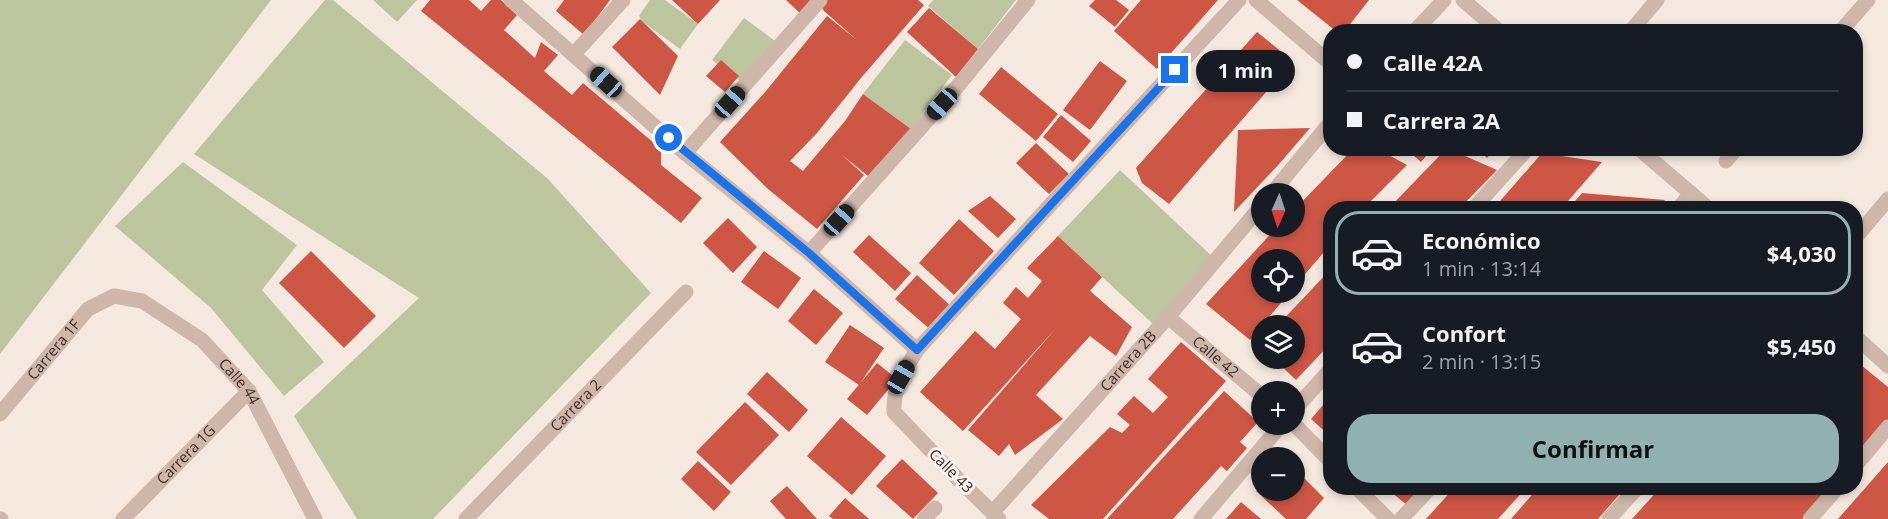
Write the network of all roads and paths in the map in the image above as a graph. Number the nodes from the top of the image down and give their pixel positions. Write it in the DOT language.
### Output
graph roads {
  1 [pos="511,0"];
  2 [pos="623,0"];
  3 [pos="820,0"];
  4 [pos="1028,0"];
  5 [pos="1239,0"];
  6 [pos="1256,0"];
  7 [pos="1444,0"];
  8 [pos="1463,0"];
  9 [pos="1657,0"];
  10 [pos="1868,0"];
  11 [pos="1422,24"];
  12 [pos="1491,24"];
  13 [pos="1637,24"];
  14 [pos="1847,24"];
  15 [pos="574,54"];
  16 [pos="1323,57"];
  17 [pos="1323,131"];
  18 [pos="685,153"];
  19 [pos="1521,156"];
  20 [pos="1647,156"];
  21 [pos="1730,156"];
  22 [pos="1726,161"];
  23 [pos="1280,183"];
  24 [pos="1691,193"];
  25 [pos="1888,199"];
  26 [pos="1480,201"];
  27 [pos="1684,201"];
  28 [pos="1700,201"];
  29 [pos="1251,218"];
  30 [pos="1863,229"];
  31 [pos="809,253"];
  32 [pos="686,292"];
  33 [pos="114,296"];
  34 [pos="1168,317"];
  35 [pos="1863,343"];
  36 [pos="917,350"];
  37 [pos="1888,366"];
  38 [pos="1323,378"];
  39 [pos="1251,387"];
  40 [pos="249,392"];
  41 [pos="1305,398"];
  42 [pos="0,414"];
  43 [pos="1888,427"];
  44 [pos="1273,435"];
  45 [pos="1305,435"];
  46 [pos="1323,454"];
  47 [pos="1863,457"];
  48 [pos="1364,495"];
  49 [pos="1423,495"];
  50 [pos="1631,495"];
  51 [pos="1831,495"];
  52 [pos="995,516"];
  53 [pos="123,519"];
  54 [pos="315,519"];
  55 [pos="466,519"];
  56 [pos="1201,519"];
  57 [pos="1388,519"];
  58 [pos="1401,519"];
  59 [pos="1609,519"];
  60 [pos="1810,519"];
  1 -- 15 [label="street"];
  2 -- 15 [label="street"];
  3 -- 18 [label="street"];
  4 -- 31 [label="street"];
  5 -- 36 [label="street"];
  6 -- 16 [label="street"];
  7 -- 11 [label="street"];
  8 -- 12 [label="street"];
  9 -- 13 [label="street"];
  10 -- 14 [label="street"];
  15 -- 18 [label="street"];
  17 -- 23 [label="street"];
  18 -- 31 [label="street"];
  19 -- 26 [label="street"];
  20 -- 24 [label="street"];
  21 -- 22 [label="street"];
  24 -- 27 [label="street"];
  24 -- 28 [label="street"];
  25 -- 30 [label="street"];
  29 -- 34 [label="street, Carrera 2B"];
  31 -- 36 [label="street"];
  32 -- 55 [label="street, Carrera 2"];
  33 -- 40 [label="street, Calle 44"];
  33 -- 42 [label="street, Carrera 1F"];
  34 -- 39 [label="street, Calle 42"];
  34 -- 52 [label="street, Carrera 2B"];
  35 -- 37 [label="street"];
  36 -- 52 [label="street, Calle 43"];
  38 -- 41 [label="street"];
  40 -- 53 [label="street, Carrera 1G"];
  40 -- 54 [label="street, Calle 44"];
  43 -- 47 [label="street"];
  44 -- 56 [label="street"];
  45 -- 46 [label="street"];
  48 -- 57 [label="street"];
  49 -- 58 [label="street"];
  50 -- 59 [label="street"];
  51 -- 60 [label="street"];
}
